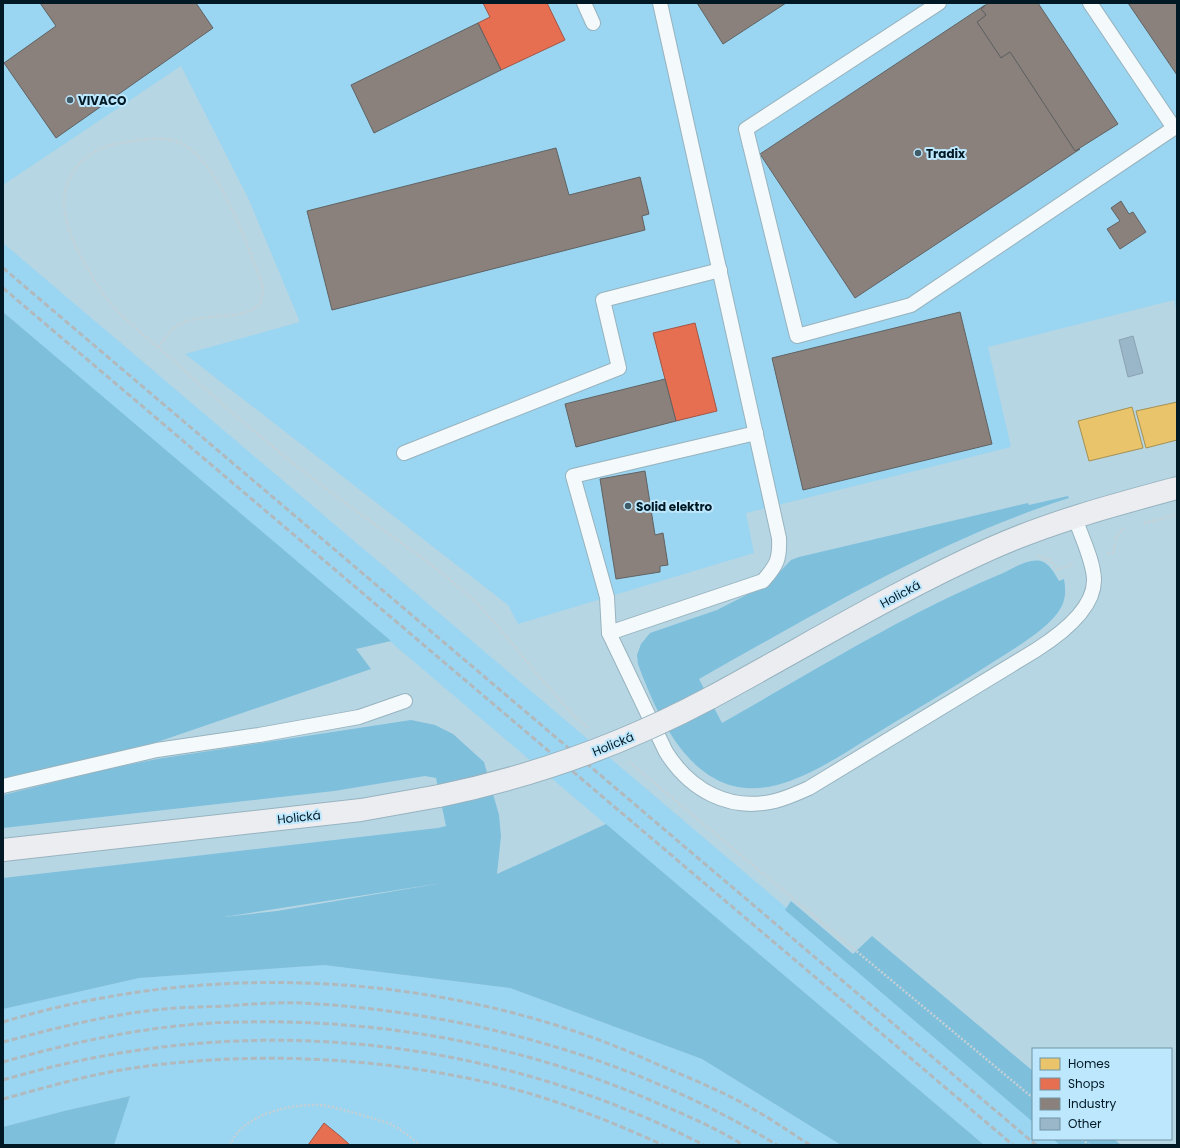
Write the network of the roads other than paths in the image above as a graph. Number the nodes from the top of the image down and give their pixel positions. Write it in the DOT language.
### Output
graph roads {
  1 [pos="584,3"];
  2 [pos="660,3"];
  3 [pos="939,3"];
  4 [pos="1090,3"];
  5 [pos="593,22"];
  6 [pos="720,270"];
  7 [pos="756,433"];
  8 [pos="404,453"];
  9 [pos="1177,488"];
  10 [pos="1075,518"];
  11 [pos="609,633"];
  12 [pos="406,701"];
  13 [pos="3,786"];
  14 [pos="3,850"];
  1 -- 5 [label="lane"];
  2 -- 6 [label="lane"];
  3 -- 4 [label="lane"];
  6 -- 7 [label="lane"];
  6 -- 8 [label="lane"];
  7 -- 11 [label="lane"];
  7 -- 11 [label="lane"];
  9 -- 10 [label="street, Holická"];
  10 -- 11 [label="lane"];
  10 -- 14 [label="street, Holická, bridge"];
  12 -- 13 [label="lane"];
}
